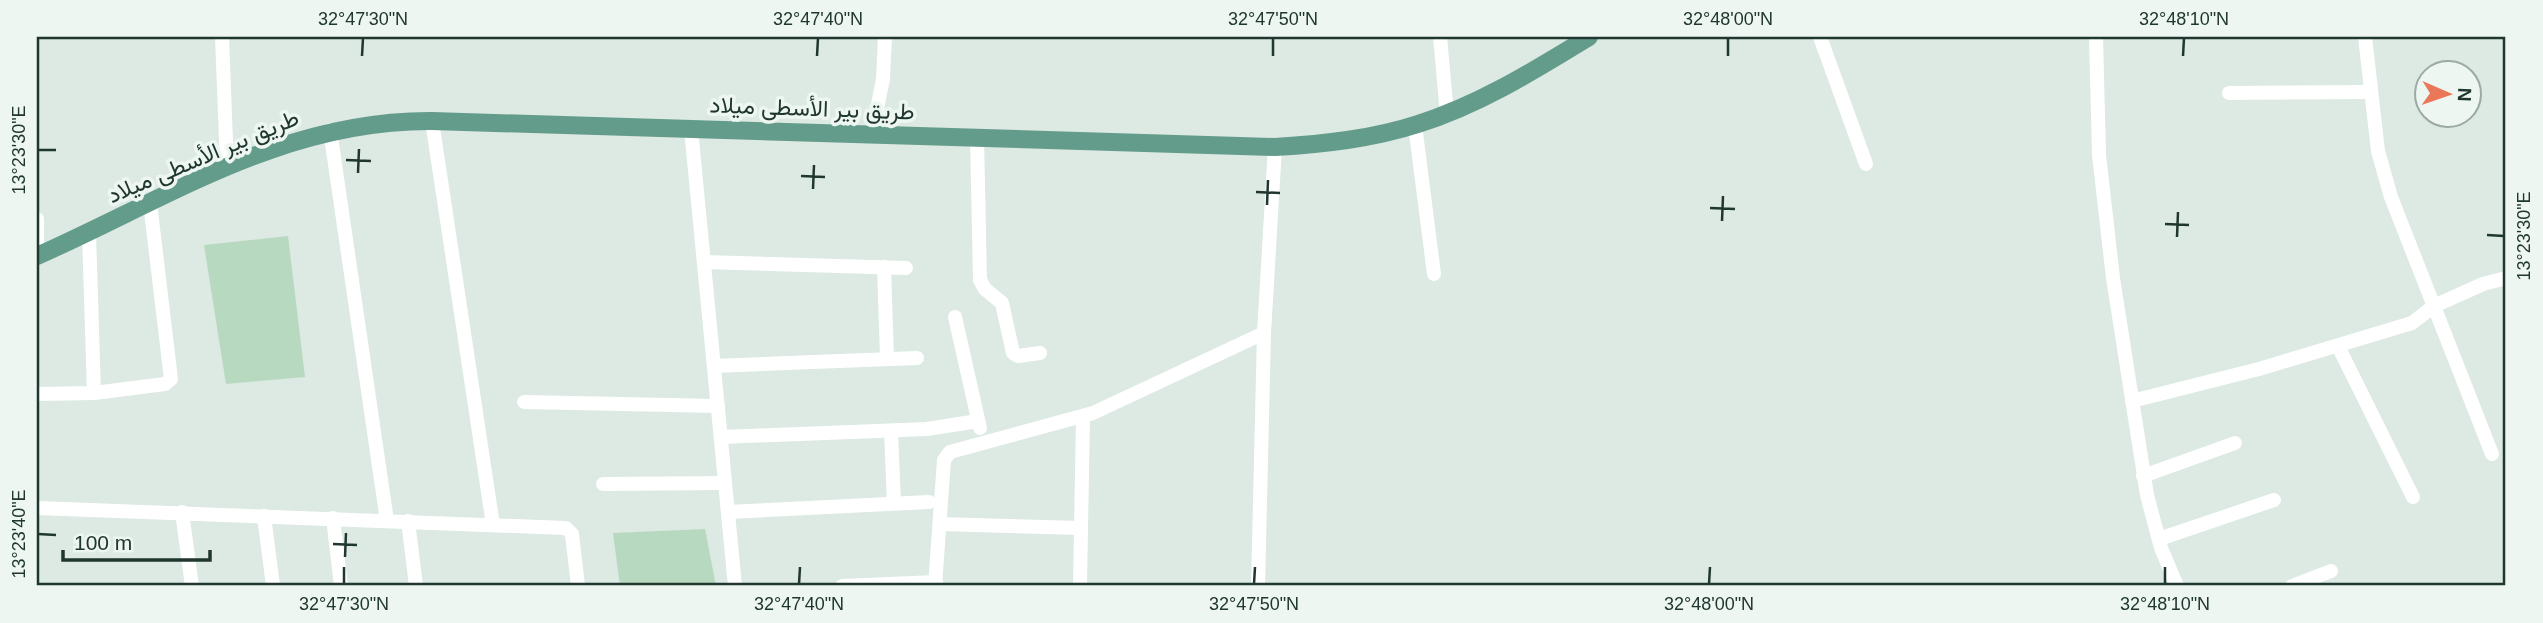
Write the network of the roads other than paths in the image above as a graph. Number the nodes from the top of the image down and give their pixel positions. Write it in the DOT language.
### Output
graph roads {
  1 [pos="222,37"];
  2 [pos="885,37"];
  3 [pos="1440,37"];
  4 [pos="1589,37"];
  5 [pos="1820,37"];
  6 [pos="2096,37"];
  7 [pos="2365,37"];
  8 [pos="2370,92"];
  9 [pos="2229,93"];
  10 [pos="1447,114"];
  11 [pos="432,121"];
  12 [pos="1415,125"];
  13 [pos="691,129"];
  14 [pos="330,130"];
  15 [pos="872,134"];
  16 [pos="977,137"];
  17 [pos="1275,147"];
  18 [pos="1866,164"];
  19 [pos="227,167"];
  20 [pos="150,203"];
  21 [pos="37,219"];
  22 [pos="89,233"];
  23 [pos="37,255"];
  24 [pos="704,262"];
  25 [pos="884,267"];
  26 [pos="906,268"];
  27 [pos="1434,274"];
  28 [pos="2506,278"];
  29 [pos="2434,306"];
  30 [pos="956,317"];
  31 [pos="1264,333"];
  32 [pos="2338,346"];
  33 [pos="1040,353"];
  34 [pos="887,358"];
  35 [pos="917,358"];
  36 [pos="714,366"];
  37 [pos="94,393"];
  38 [pos="37,394"];
  39 [pos="2132,401"];
  40 [pos="524,402"];
  41 [pos="718,406"];
  42 [pos="1083,416"];
  43 [pos="891,431"];
  44 [pos="721,437"];
  45 [pos="2235,443"];
  46 [pos="2492,454"];
  47 [pos="2143,476"];
  48 [pos="725,483"];
  49 [pos="603,484"];
  50 [pos="2413,497"];
  51 [pos="2274,500"];
  52 [pos="929,502"];
  53 [pos="894,503"];
  54 [pos="37,508"];
  55 [pos="182,512"];
  56 [pos="728,512"];
  57 [pos="264,516"];
  58 [pos="333,518"];
  59 [pos="387,521"];
  60 [pos="408,522"];
  61 [pos="940,524"];
  62 [pos="493,525"];
  63 [pos="1082,528"];
  64 [pos="2159,539"];
  65 [pos="2331,571"];
  66 [pos="936,584"];
  67 [pos="192,586"];
  68 [pos="273,586"];
  69 [pos="341,586"];
  70 [pos="416,586"];
  71 [pos="578,586"];
  72 [pos="735,586"];
  73 [pos="842,586"];
  74 [pos="1080,586"];
  75 [pos="1258,586"];
  76 [pos="2176,586"];
  77 [pos="2292,586"];
  1 -- 19 [label="street"];
  2 -- 15 [label="street"];
  3 -- 10 [label="street"];
  4 -- 10 [label="main road, طريق بير الأسطى ميلاد"];
  5 -- 18 [label="street"];
  6 -- 39 [label="street"];
  7 -- 8 [label="street"];
  8 -- 9 [label="street"];
  8 -- 29 [label="street"];
  10 -- 12 [label="main road, طريق بير الأسطى ميلاد"];
  11 -- 13 [label="main road, طريق بير الأسطى ميلاد"];
  11 -- 14 [label="main road, طريق بير الأسطى ميلاد"];
  11 -- 62 [label="street"];
  12 -- 17 [label="main road, طريق بير الأسطى ميلاد"];
  12 -- 27 [label="street"];
  13 -- 15 [label="main road, طريق بير الأسطى ميلاد"];
  13 -- 24 [label="street"];
  14 -- 19 [label="main road, طريق بير الأسطى ميلاد"];
  14 -- 59 [label="street"];
  15 -- 16 [label="main road, طريق بير الأسطى ميلاد"];
  16 -- 17 [label="main road, طريق بير الأسطى ميلاد"];
  16 -- 33 [label="street"];
  17 -- 31 [label="street"];
  19 -- 20 [label="main road, طريق بير الأسطى ميلاد"];
  20 -- 22 [label="main road, طريق بير الأسطى ميلاد"];
  20 -- 37 [label="street"];
  21 -- 23 [label="street"];
  22 -- 23 [label="main road, طريق بير الأسطى ميلاد"];
  22 -- 37 [label="street"];
  24 -- 25 [label="street"];
  24 -- 36 [label="street"];
  25 -- 26 [label="street"];
  25 -- 34 [label="street"];
  28 -- 29 [label="street"];
  29 -- 32 [label="street"];
  29 -- 46 [label="street"];
  30 -- 43 [label="street"];
  31 -- 42 [label="street"];
  31 -- 75 [label="street"];
  32 -- 39 [label="street"];
  32 -- 50 [label="street"];
  34 -- 35 [label="street"];
  34 -- 36 [label="street"];
  36 -- 41 [label="street"];
  37 -- 38 [label="street"];
  39 -- 47 [label="street"];
  40 -- 41 [label="street"];
  41 -- 44 [label="street"];
  42 -- 61 [label="street"];
  42 -- 63 [label="street"];
  43 -- 44 [label="street"];
  43 -- 53 [label="street"];
  44 -- 48 [label="street"];
  45 -- 47 [label="street"];
  47 -- 64 [label="street"];
  48 -- 49 [label="street"];
  48 -- 56 [label="street"];
  51 -- 64 [label="street"];
  52 -- 53 [label="street"];
  53 -- 56 [label="street"];
  54 -- 55 [label="street"];
  55 -- 57 [label="street"];
  55 -- 67 [label="street"];
  56 -- 72 [label="street"];
  57 -- 58 [label="street"];
  57 -- 68 [label="street"];
  58 -- 59 [label="street"];
  58 -- 69 [label="street"];
  59 -- 60 [label="street"];
  60 -- 62 [label="street"];
  60 -- 70 [label="street"];
  61 -- 63 [label="street"];
  61 -- 66 [label="street"];
  62 -- 71 [label="street"];
  63 -- 74 [label="street"];
  64 -- 76 [label="street"];
  65 -- 77 [label="street"];
  66 -- 73 [label="street"];
}
